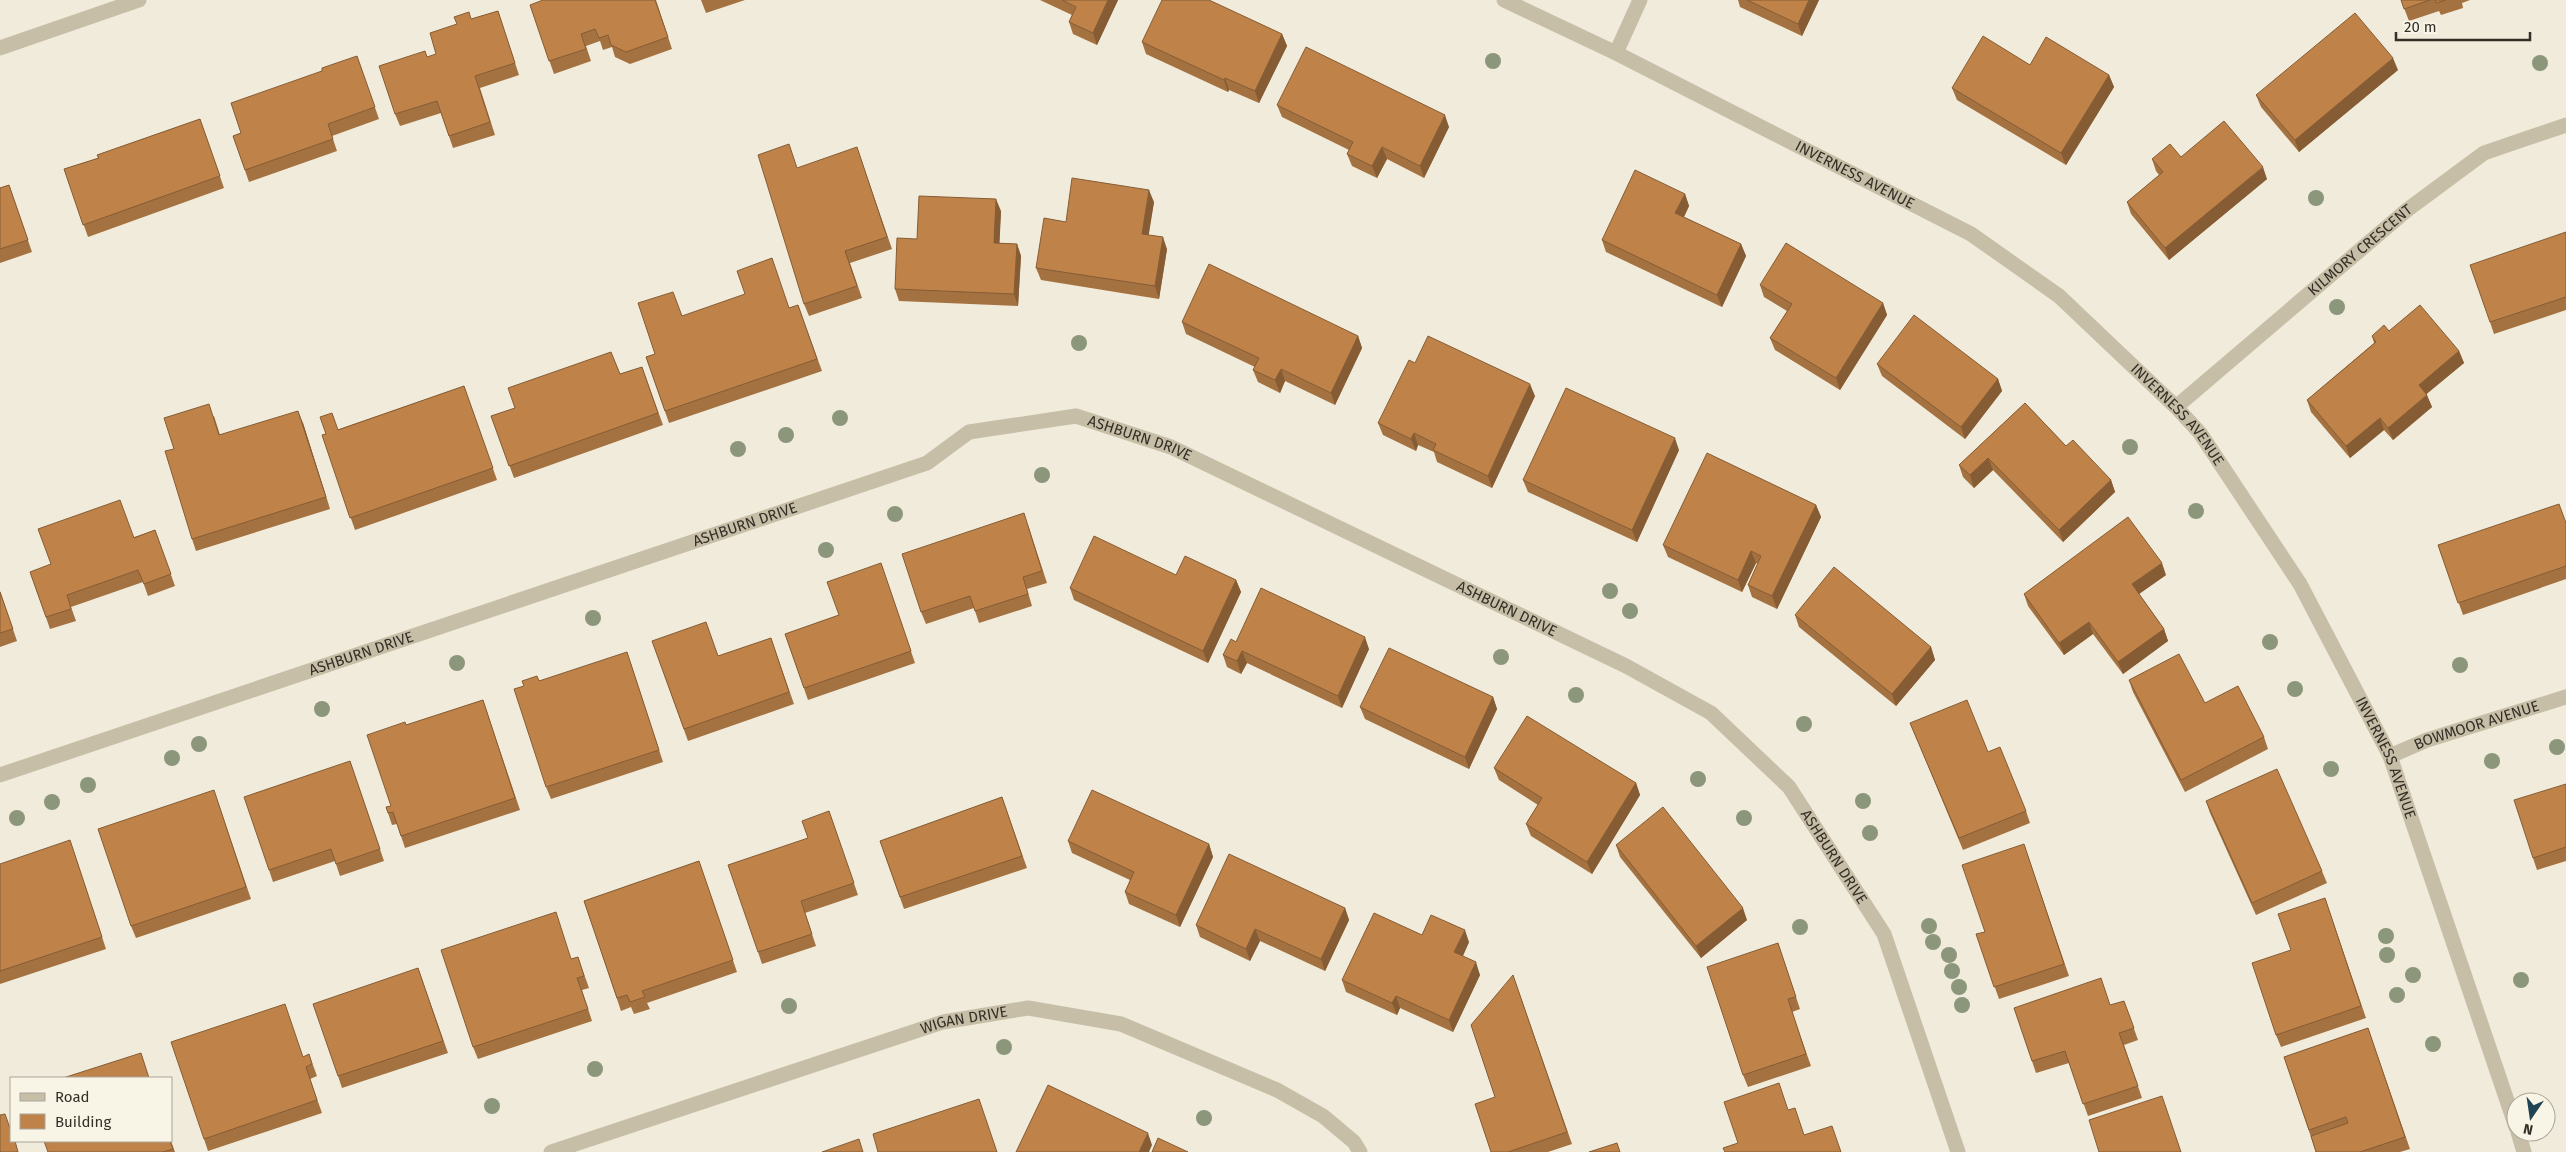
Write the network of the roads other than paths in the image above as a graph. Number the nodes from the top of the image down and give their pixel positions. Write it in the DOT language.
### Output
graph roads {
  1 [pos="139,0"];
  2 [pos="1504,0"];
  3 [pos="1640,0"];
  4 [pos="0,48"];
  5 [pos="1616,52"];
  6 [pos="2566,125"];
  7 [pos="2176,407"];
  8 [pos="2566,697"];
  9 [pos="2390,756"];
  10 [pos="0,775"];
  11 [pos="2506,1098"];
  12 [pos="551,1152"];
  13 [pos="1360,1152"];
  14 [pos="1958,1152"];
  1 -- 4 [label="street"];
  2 -- 5 [label="street, INVERNESS AVENUE"];
  3 -- 5 [label="street"];
  5 -- 7 [label="street, INVERNESS AVENUE"];
  6 -- 7 [label="street, KILMORY CRESCENT"];
  7 -- 9 [label="street, INVERNESS AVENUE"];
  8 -- 9 [label="street, BOWMOOR AVENUE"];
  9 -- 11 [label="street, INVERNESS AVENUE"];
  10 -- 14 [label="street, ASHBURN DRIVE"];
  12 -- 13 [label="street, WIGAN DRIVE"];
}
